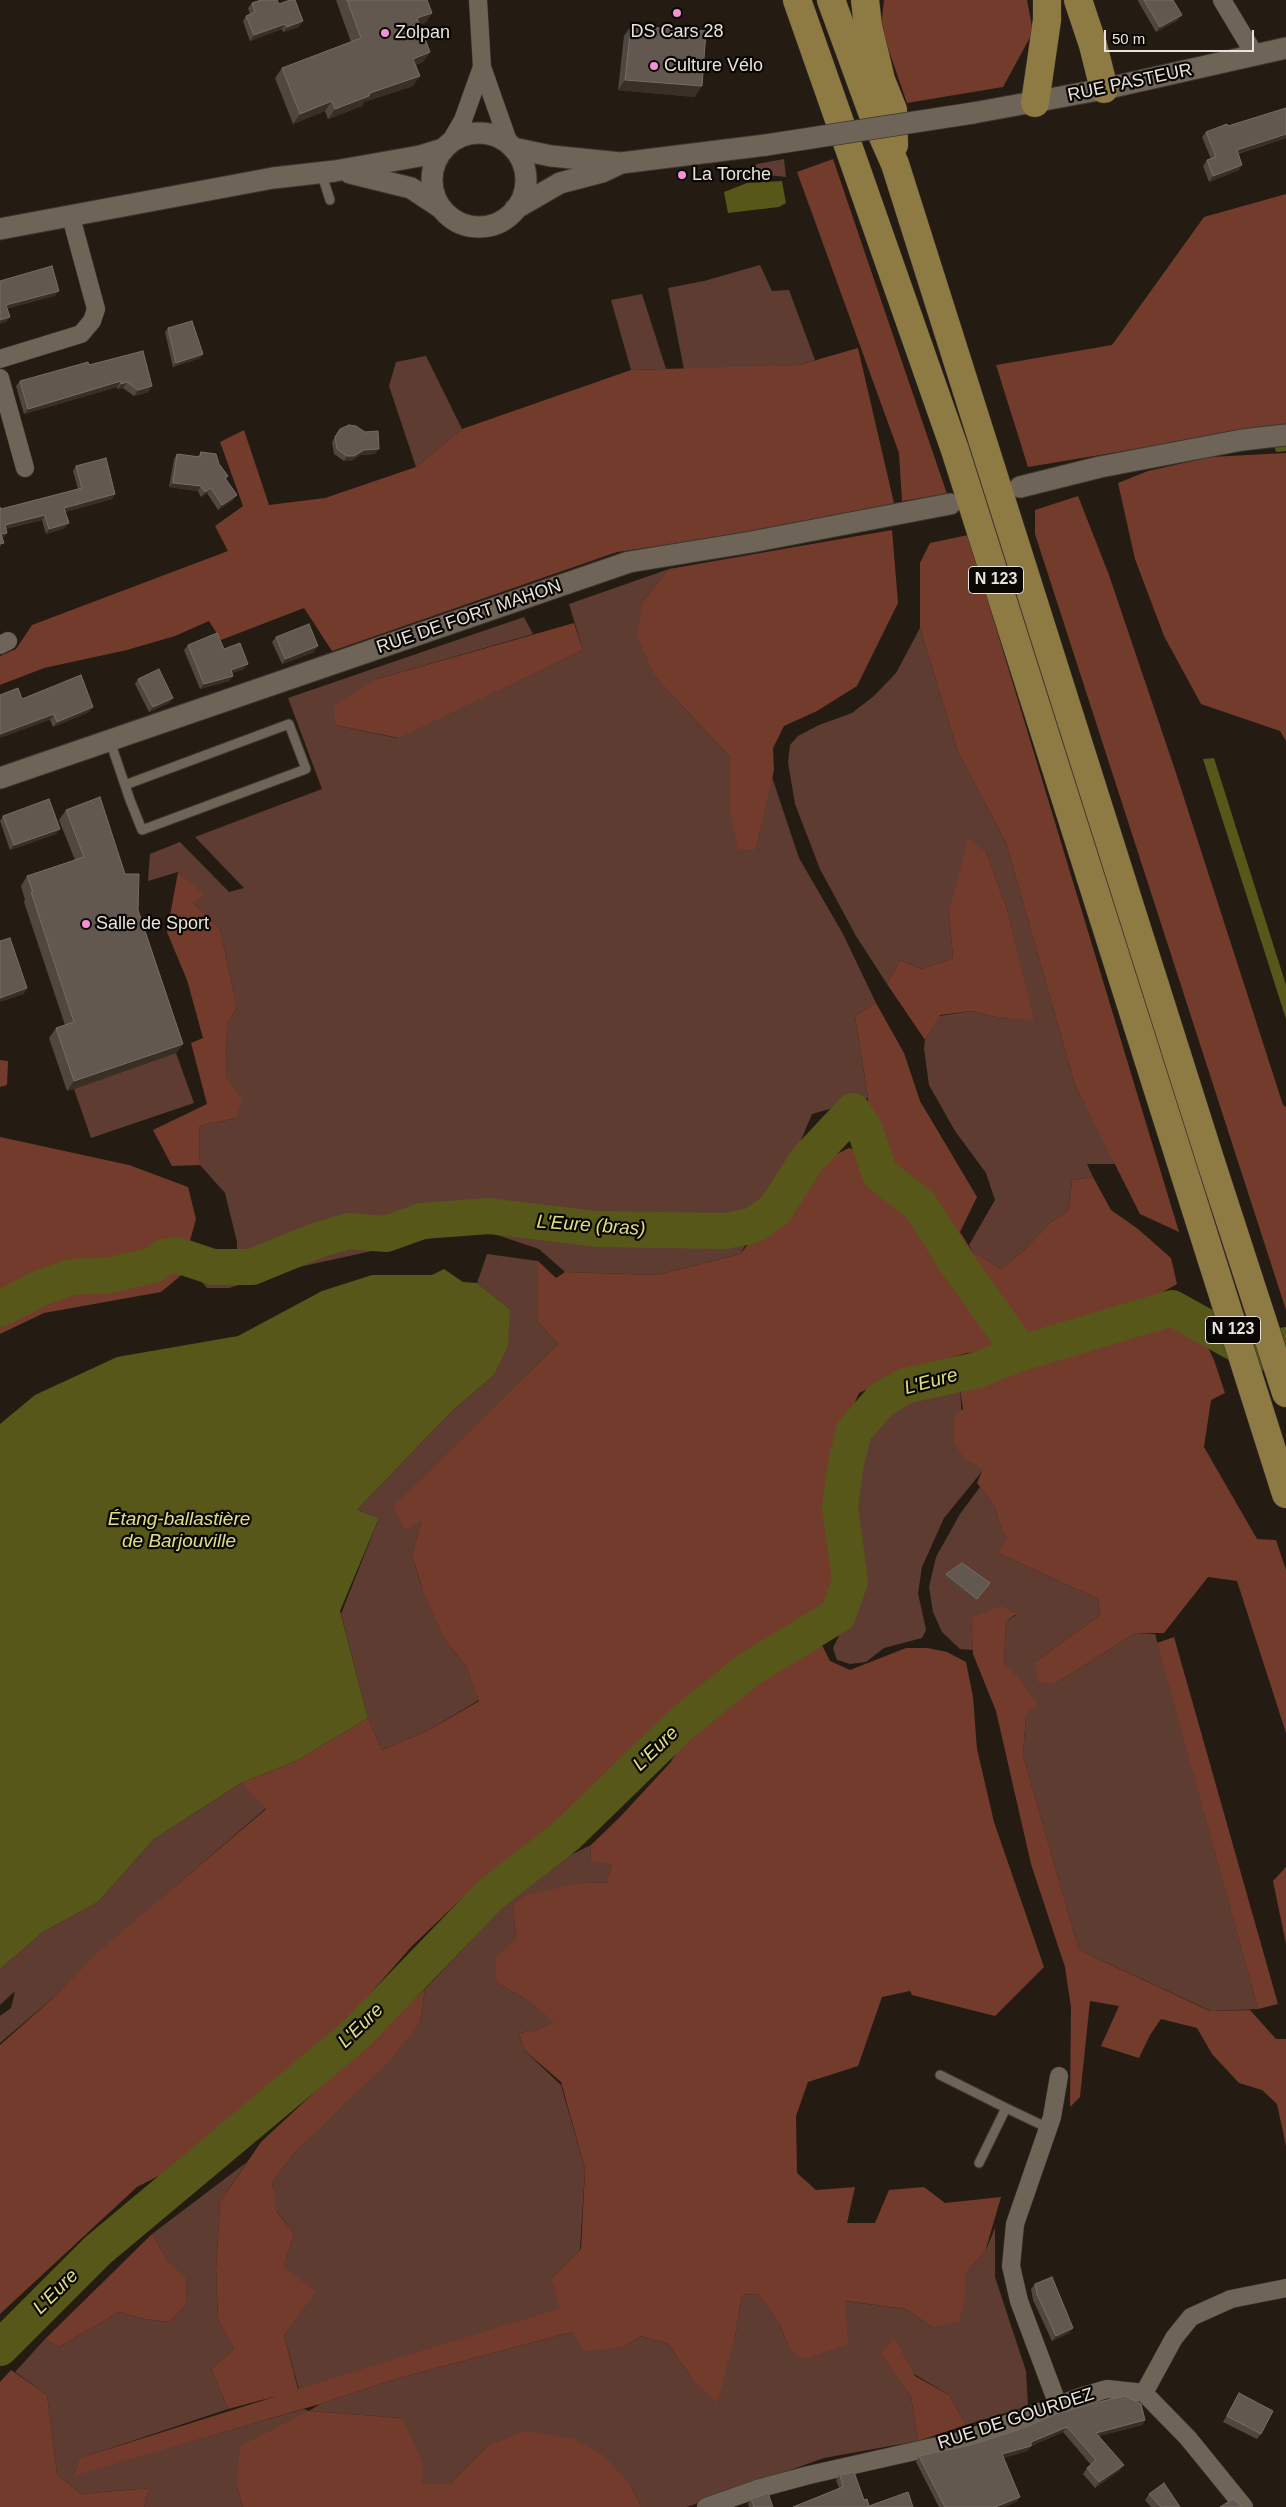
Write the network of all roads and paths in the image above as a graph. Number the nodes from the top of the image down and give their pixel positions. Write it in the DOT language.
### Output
graph roads {
  1 [pos="478,0"];
  2 [pos="797,0"];
  3 [pos="831,0"];
  4 [pos="865,0"];
  5 [pos="1046,0"];
  6 [pos="1078,0"];
  7 [pos="1222,0"];
  8 [pos="1286,48"];
  9 [pos="1255,55"];
  10 [pos="482,67"];
  11 [pos="1104,89"];
  12 [pos="1035,103"];
  13 [pos="511,146"];
  14 [pos="446,147"];
  15 [pos="621,163"];
  16 [pos="896,164"];
  17 [pos="328,171"];
  18 [pos="330,200"];
  19 [pos="442,209"];
  20 [pos="515,209"];
  21 [pos="71,217"];
  22 [pos="0,229"];
  23 [pos="0,359"];
  24 [pos="0,378"];
  25 [pos="1286,435"];
  26 [pos="25,468"];
  27 [pos="1020,487"];
  28 [pos="950,504"];
  29 [pos="110,741"];
  30 [pos="0,778"];
  31 [pos="126,785"];
  32 [pos="1286,1393"];
  33 [pos="1286,1494"];
  34 [pos="940,2076"];
  35 [pos="1059,2076"];
  36 [pos="1006,2108"];
  37 [pos="1048,2128"];
  38 [pos="979,2163"];
  39 [pos="1286,2288"];
  40 [pos="1144,2393"];
  41 [pos="1058,2405"];
  42 [pos="706,2507"];
  43 [pos="1244,2507"];
  1 -- 10 [label="street"];
  2 -- 33 [label="main road, N 123"];
  3 -- 16 [label="main road, N 123"];
  4 -- 16 [label="main road"];
  5 -- 12 [label="main road"];
  6 -- 11 [label="main road"];
  7 -- 9 [label="street"];
  8 -- 9 [label="street, RUE PASTEUR"];
  9 -- 11 [label="street, RUE PASTEUR"];
  10 -- 13 [label="street"];
  10 -- 14 [label="street"];
  11 -- 12 [label="street, RUE PASTEUR"];
  12 -- 15 [label="street, RUE PASTEUR, bridge"];
  13 -- 14 [label="street"];
  13 -- 15 [label="street"];
  13 -- 20 [label="street"];
  14 -- 17 [label="street"];
  14 -- 19 [label="street"];
  15 -- 20 [label="street"];
  16 -- 32 [label="main road, N 123"];
  17 -- 18 [label="lane"];
  17 -- 19 [label="street"];
  17 -- 21 [label="street"];
  19 -- 20 [label="street"];
  21 -- 22 [label="street"];
  21 -- 23 [label="street"];
  24 -- 26 [label="street"];
  25 -- 27 [label="street"];
  28 -- 29 [label="street, RUE DE FORT MAHON"];
  29 -- 30 [label="street, RUE DE FORT MAHON"];
  29 -- 31 [label="lane"];
  31 -- 31 [label="lane"];
  34 -- 36 [label="lane"];
  35 -- 37 [label="street"];
  36 -- 37 [label="lane"];
  36 -- 38 [label="lane"];
  37 -- 41 [label="street"];
  39 -- 40 [label="street"];
  40 -- 41 [label="street, RUE DE GOURDEZ"];
  40 -- 43 [label="street"];
  41 -- 42 [label="street, RUE DE GOURDEZ"];
}
